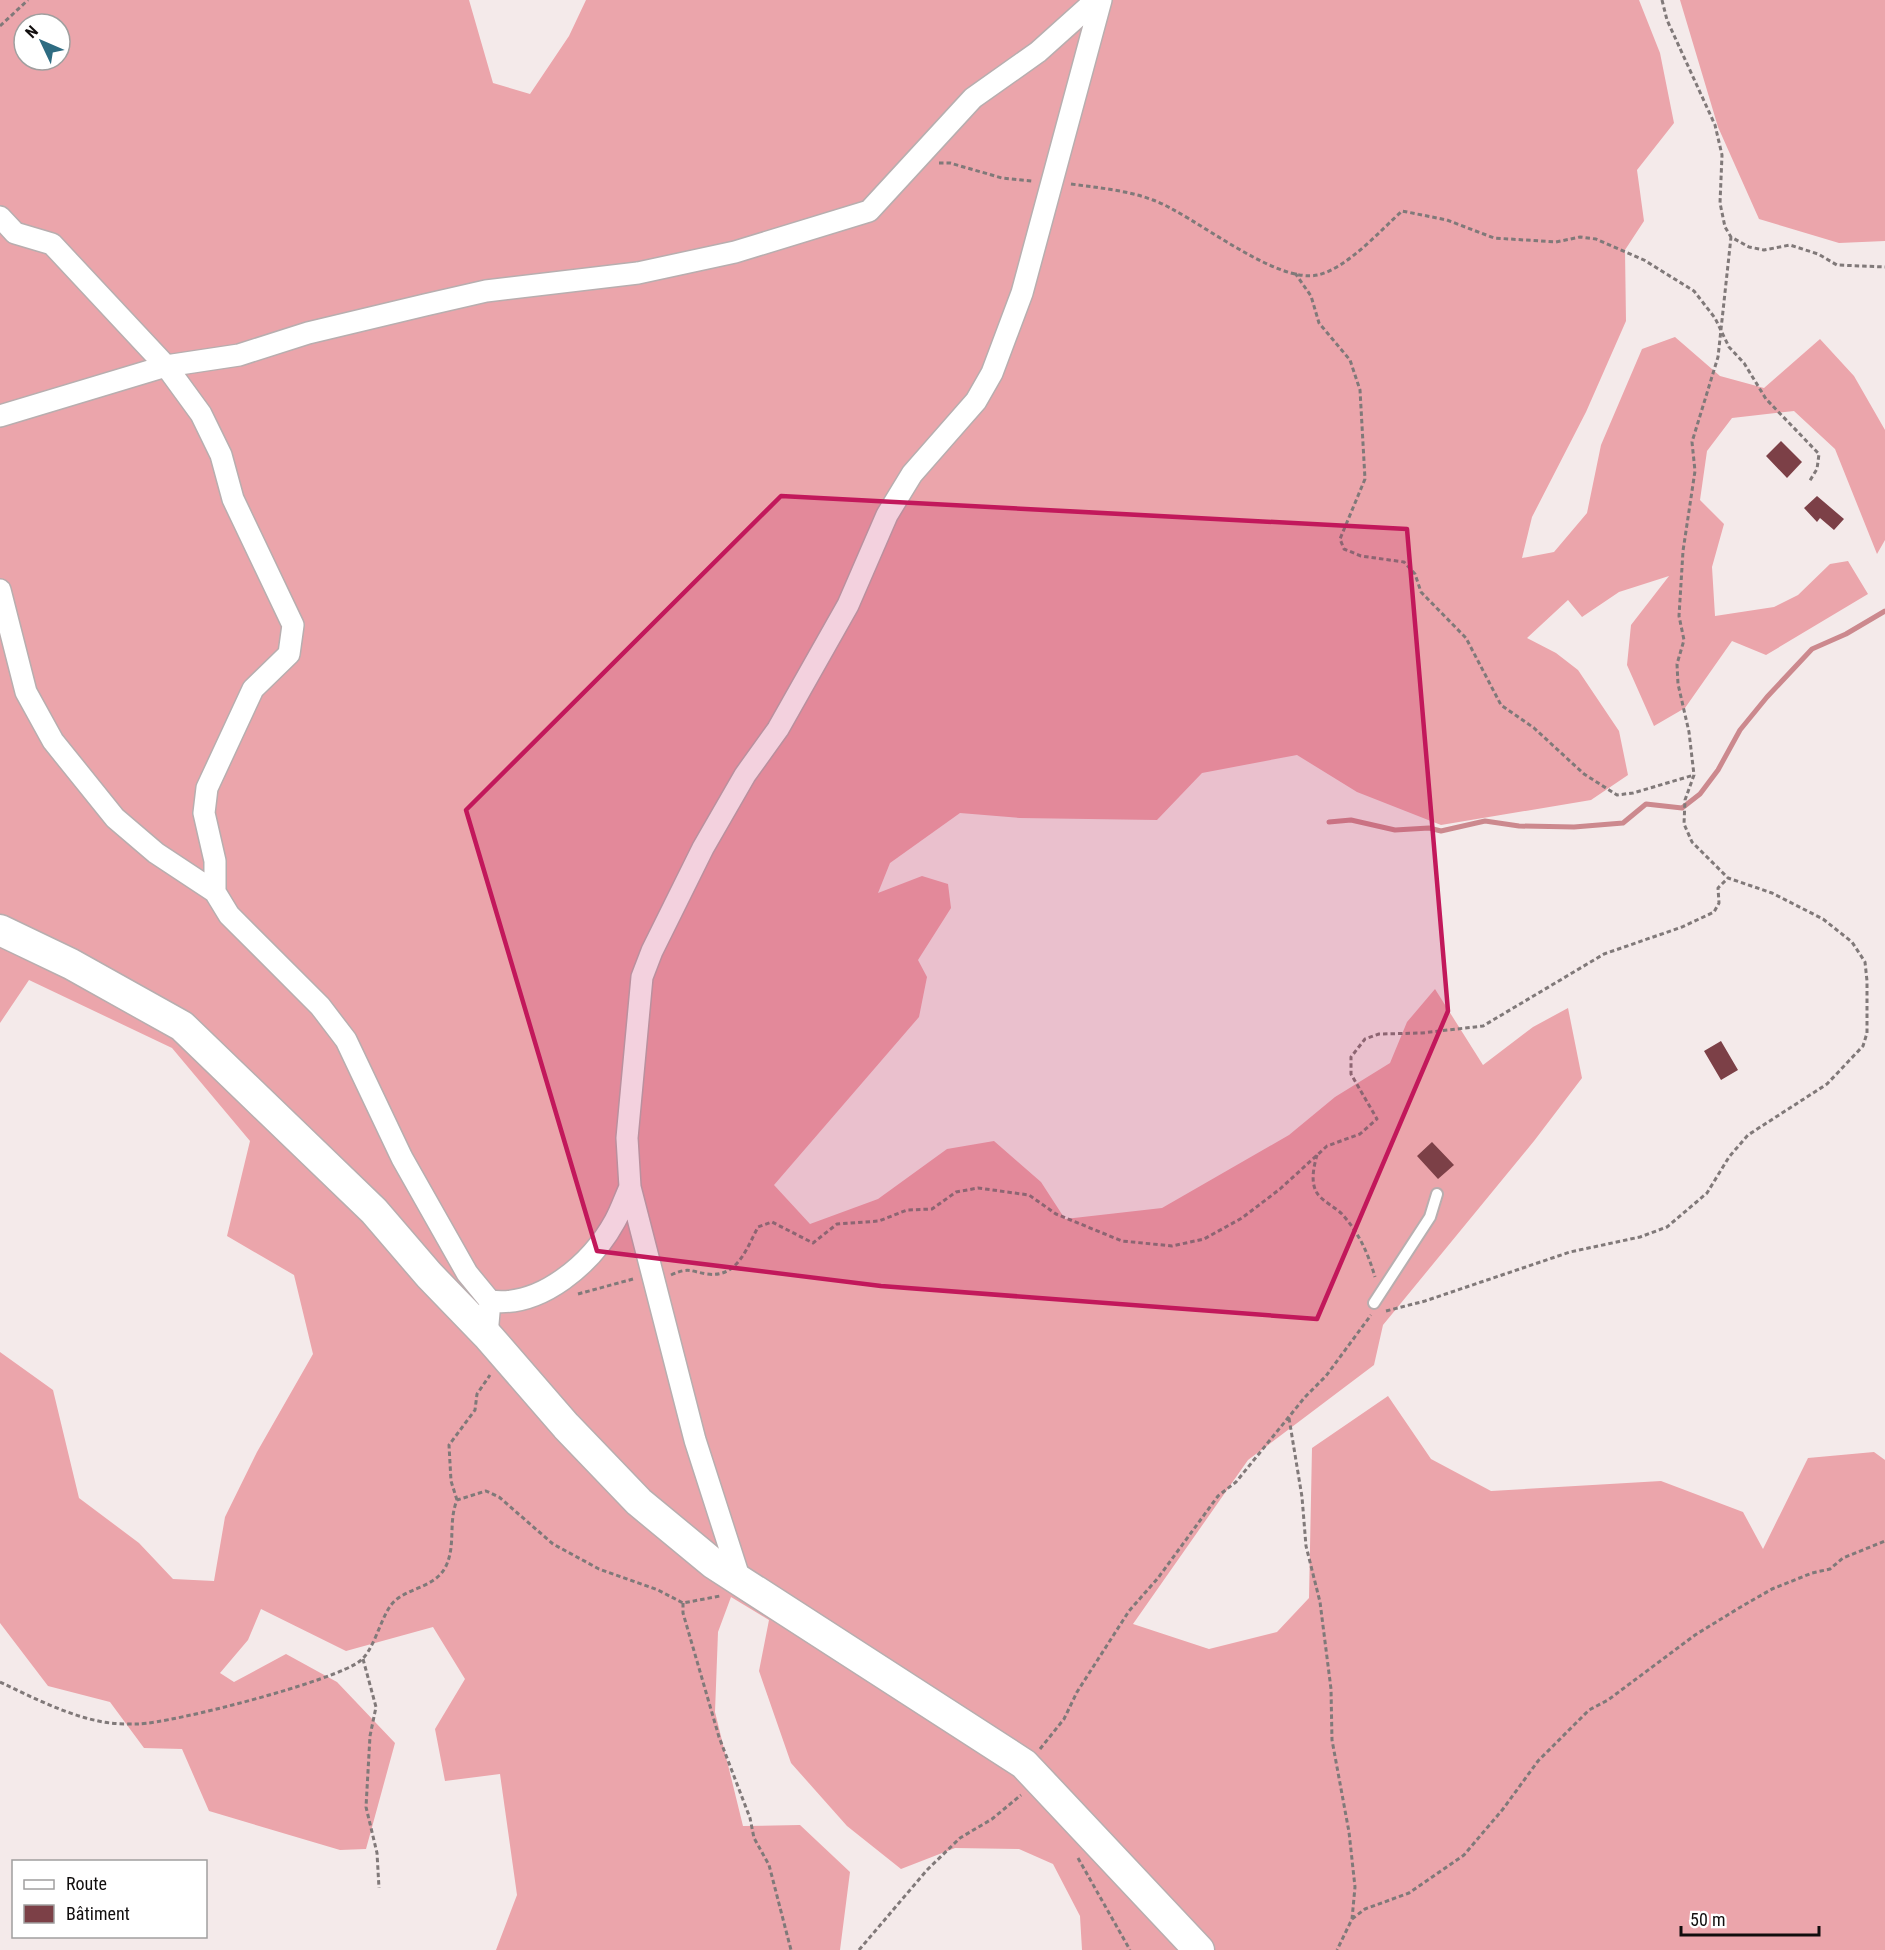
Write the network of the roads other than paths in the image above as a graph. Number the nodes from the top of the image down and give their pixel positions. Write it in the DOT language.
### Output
graph roads {
  1 [pos="1098,0"];
  2 [pos="0,217"];
  3 [pos="166,366"];
  4 [pos="0,416"];
  5 [pos="0,590"];
  6 [pos="215,892"];
  7 [pos="0,930"];
  8 [pos="630,1187"];
  9 [pos="1437,1194"];
  10 [pos="490,1301"];
  11 [pos="1373,1308"];
  12 [pos="487,1335"];
  13 [pos="730,1588"];
  14 [pos="1199,1950"];
  1 -- 3 [label="street"];
  1 -- 8 [label="street"];
  2 -- 3 [label="street"];
  3 -- 4 [label="street"];
  3 -- 6 [label="street"];
  5 -- 6 [label="street"];
  6 -- 10 [label="street"];
  7 -- 12 [label="street"];
  8 -- 10 [label="street"];
  8 -- 13 [label="street"];
  9 -- 11 [label="lane"];
  10 -- 12 [label="street"];
  12 -- 13 [label="street"];
  13 -- 14 [label="street"];
}
